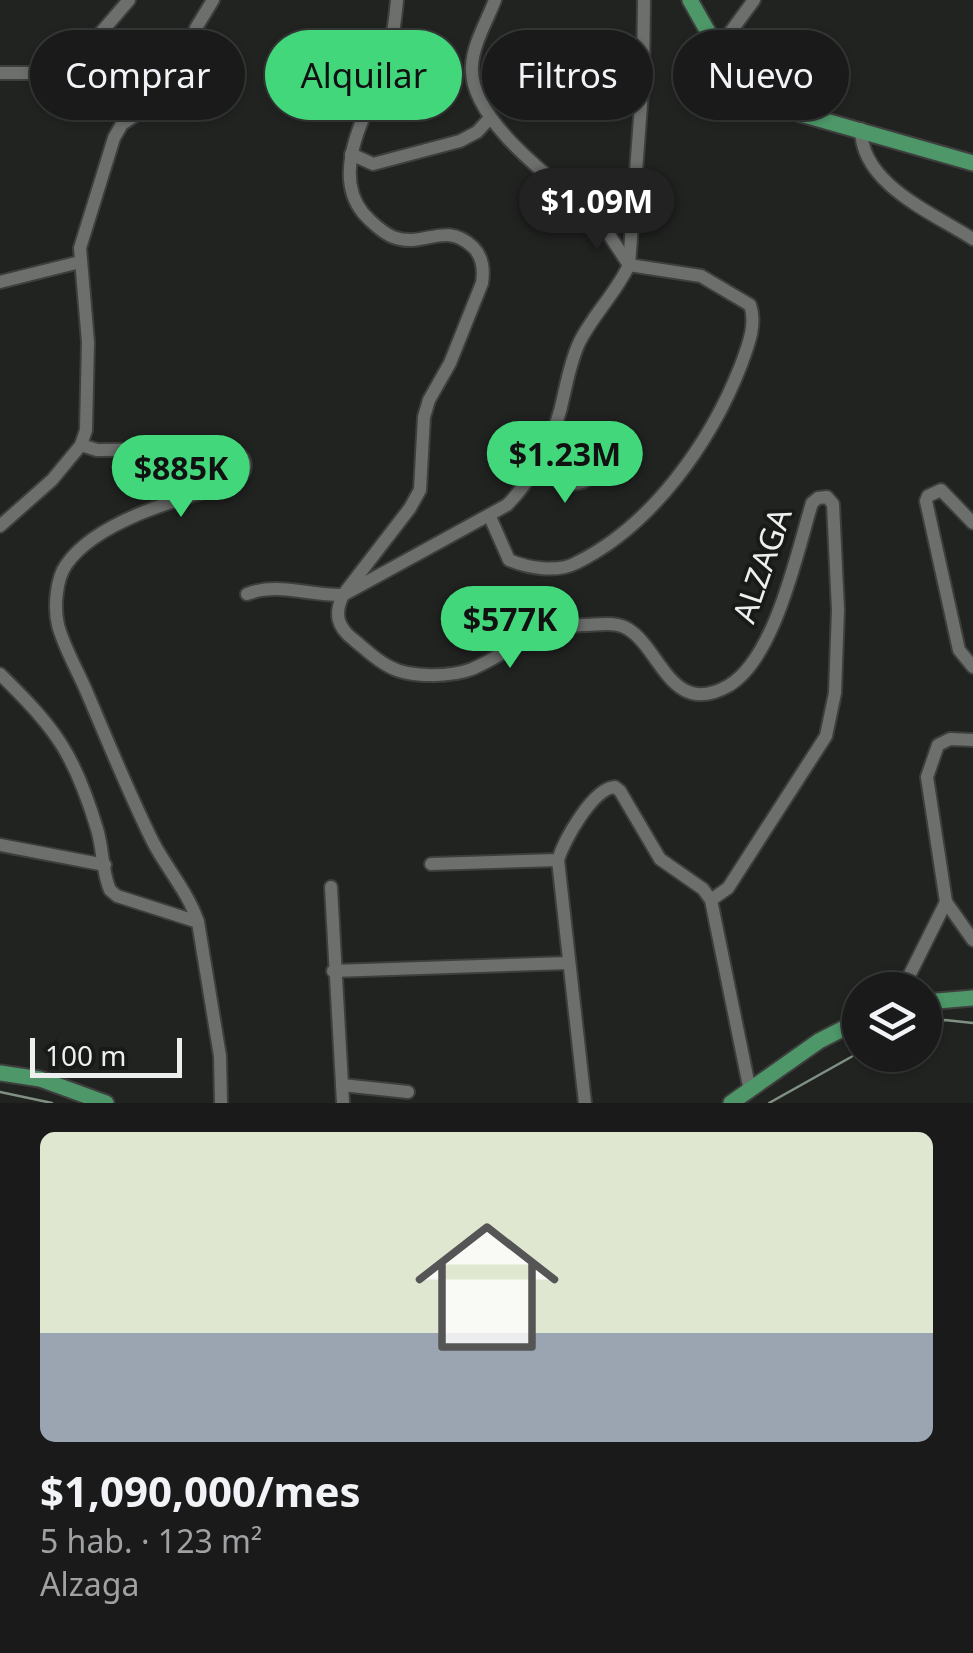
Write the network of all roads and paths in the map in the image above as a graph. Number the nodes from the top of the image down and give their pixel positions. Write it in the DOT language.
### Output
graph roads {
  1 [pos="129,0"];
  2 [pos="214,0"];
  3 [pos="397,0"];
  4 [pos="494,0"];
  5 [pos="644,0"];
  6 [pos="690,0"];
  7 [pos="754,0"];
  8 [pos="484,30"];
  9 [pos="707,30"];
  10 [pos="732,30"];
  11 [pos="482,38"];
  12 [pos="0,72"];
  13 [pos="482,101"];
  14 [pos="488,120"];
  15 [pos="492,120"];
  16 [pos="826,120"];
  17 [pos="861,129"];
  18 [pos="351,154"];
  19 [pos="973,163"];
  20 [pos="634,214"];
  21 [pos="598,218"];
  22 [pos="973,239"];
  23 [pos="80,262"];
  24 [pos="629,265"];
  25 [pos="0,282"];
  26 [pos="81,445"];
  27 [pos="542,451"];
  28 [pos="608,459"];
  29 [pos="490,517"];
  30 [pos="973,523"];
  31 [pos="0,526"];
  32 [pos="246,594"];
  33 [pos="344,594"];
  34 [pos="973,667"];
  35 [pos="0,674"];
  36 [pos="973,740"];
  37 [pos="0,845"];
  38 [pos="558,860"];
  39 [pos="431,864"];
  40 [pos="105,865"];
  41 [pos="331,887"];
  42 [pos="710,900"];
  43 [pos="946,902"];
  44 [pos="198,922"];
  45 [pos="973,940"];
  46 [pos="568,962"];
  47 [pos="333,971"];
  48 [pos="911,972"];
  49 [pos="973,998"];
  50 [pos="942,1001"];
  51 [pos="842,1029"];
  52 [pos="0,1073"];
  53 [pos="342,1085"];
  54 [pos="750,1091"];
  55 [pos="408,1092"];
  56 [pos="106,1103"];
  57 [pos="221,1103"];
  58 [pos="342,1103"];
  59 [pos="585,1103"];
  60 [pos="731,1103"];
  1 -- 12 [label="street"];
  2 -- 23 [label="street"];
  3 -- 18 [label="street"];
  4 -- 8 [label="street"];
  5 -- 20 [label="street"];
  6 -- 9 [label="main road"];
  7 -- 10 [label="street"];
  11 -- 13 [label="street"];
  14 -- 18 [label="street"];
  15 -- 21 [label="street"];
  16 -- 17 [label="main road"];
  17 -- 19 [label="main road"];
  17 -- 22 [label="street"];
  18 -- 33 [label="street"];
  20 -- 21 [label="street"];
  20 -- 24 [label="street"];
  21 -- 24 [label="street"];
  23 -- 25 [label="street"];
  23 -- 26 [label="street"];
  24 -- 27 [label="street"];
  24 -- 29 [label="street"];
  26 -- 31 [label="street"];
  26 -- 44 [label="street"];
  27 -- 28 [label="street"];
  27 -- 29 [label="street"];
  29 -- 33 [label="street"];
  30 -- 34 [label="street"];
  32 -- 33 [label="street"];
  33 -- 42 [label="street, ALZAGA"];
  35 -- 40 [label="street"];
  36 -- 43 [label="street"];
  37 -- 40 [label="street"];
  38 -- 39 [label="street"];
  38 -- 42 [label="street"];
  38 -- 46 [label="street"];
  40 -- 44 [label="street"];
  41 -- 47 [label="street"];
  42 -- 54 [label="street"];
  43 -- 45 [label="street"];
  43 -- 48 [label="street"];
  44 -- 57 [label="street"];
  46 -- 47 [label="street"];
  46 -- 59 [label="street"];
  47 -- 53 [label="street"];
  49 -- 50 [label="main road"];
  51 -- 54 [label="main road"];
  52 -- 56 [label="main road"];
  53 -- 55 [label="street"];
  53 -- 58 [label="street"];
  54 -- 60 [label="main road"];
}
